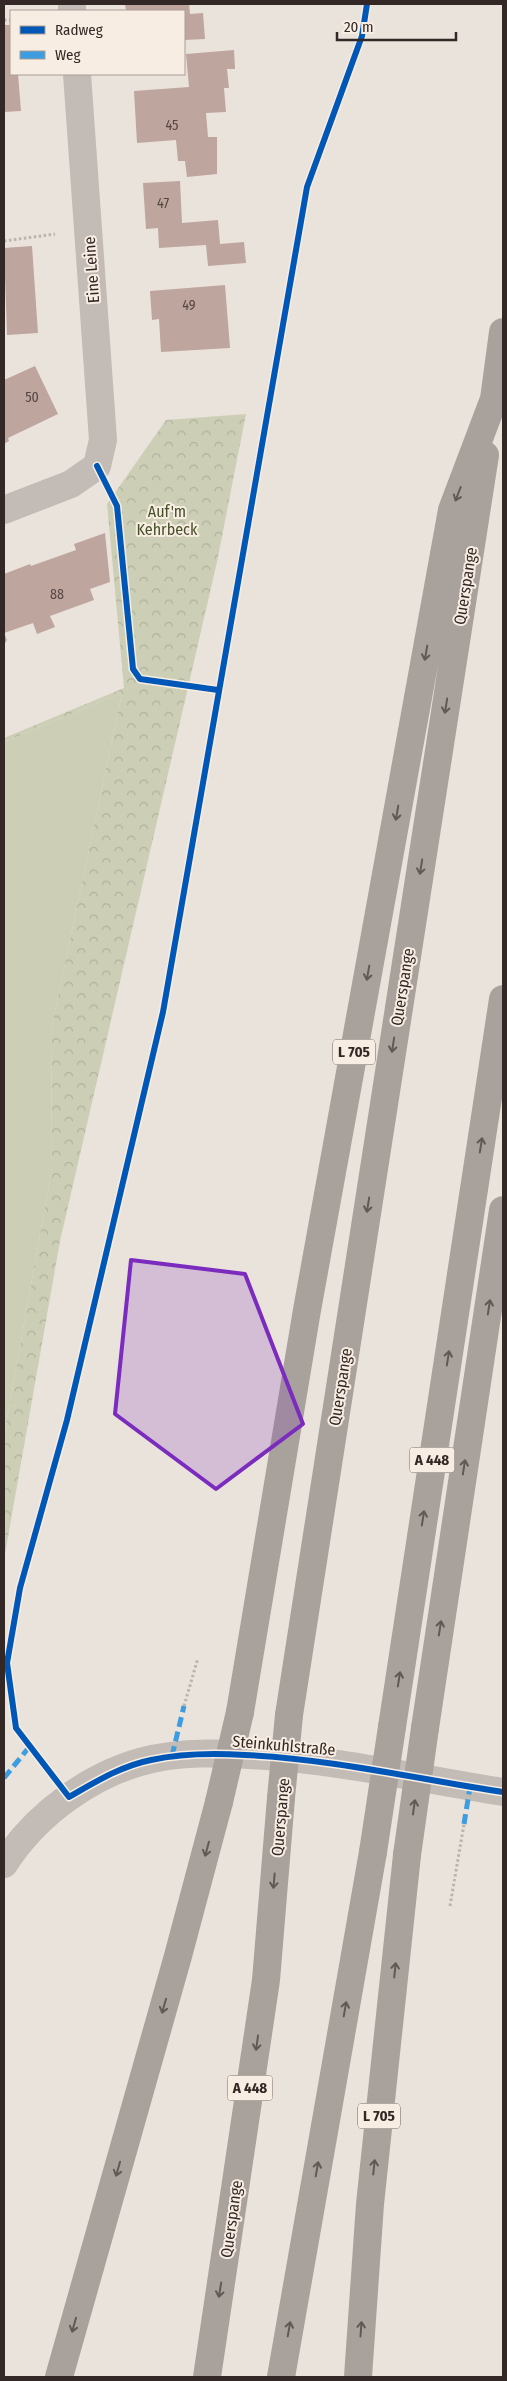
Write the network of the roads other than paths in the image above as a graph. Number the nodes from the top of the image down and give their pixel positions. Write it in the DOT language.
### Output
graph roads {
  1 [pos="77,75"];
  2 [pos="503,332"];
  3 [pos="494,399"];
  4 [pos="4,510"];
  5 [pos="503,999"];
  6 [pos="503,1210"];
  7 [pos="503,1792"];
  8 [pos="4,1864"];
  9 [pos="59,2377"];
  10 [pos="207,2377"];
  11 [pos="281,2377"];
  12 [pos="358,2377"];
  1 -- 4 [label="street, Eine Leine"];
  2 -- 3 [label="highway, A 448"];
  3 -- 9 [label="highway, L 705, one-way, bridge"];
  3 -- 10 [label="highway, Querspange / A 448, one-way, bridge"];
  11 -- 5 [label="highway, A 448, one-way, bridge"];
  12 -- 6 [label="highway, L 705, one-way, bridge"];
  7 -- 8 [label="street, Steinkuhlstraße"];
}
